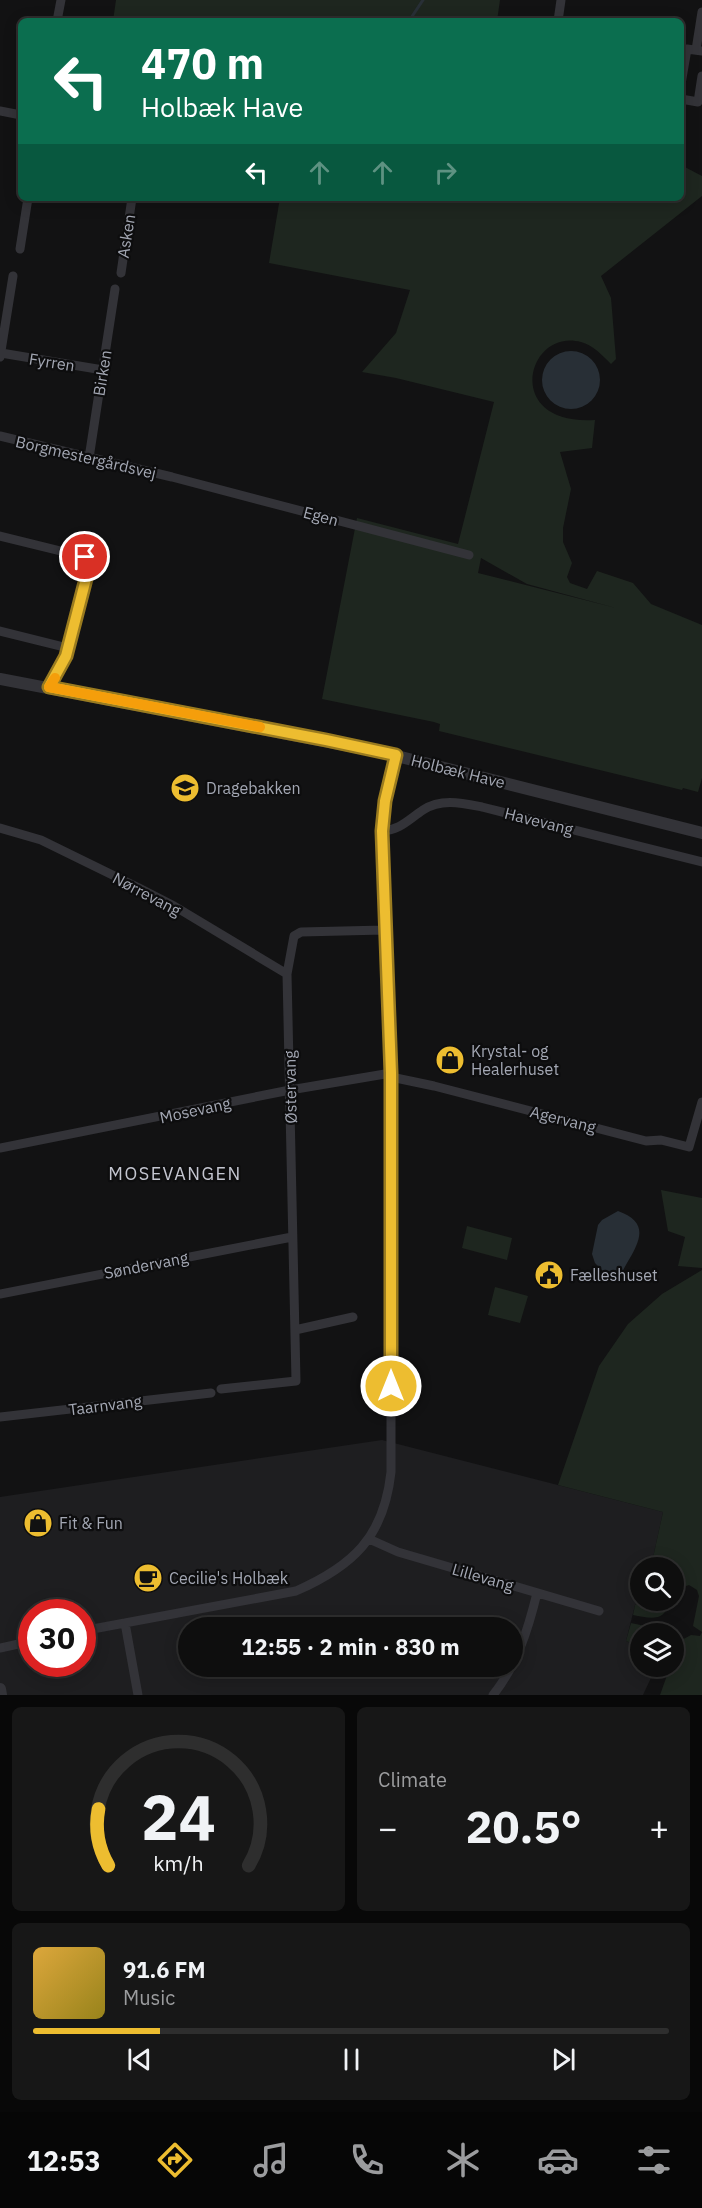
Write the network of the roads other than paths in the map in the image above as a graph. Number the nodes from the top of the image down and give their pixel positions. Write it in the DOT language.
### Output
graph roads {
  1 [pos="61,0"];
  2 [pos="561,0"];
  3 [pos="702,12"];
  4 [pos="58,18"];
  5 [pos="558,18"];
  6 [pos="699,51"];
  7 [pos="684,66"];
  8 [pos="702,76"];
  9 [pos="684,100"];
  10 [pos="0,111"];
  11 [pos="18,114"];
  12 [pos="28,201"];
  13 [pos="132,201"];
  14 [pos="20,249"];
  15 [pos="121,273"];
  16 [pos="13,276"];
  17 [pos="115,289"];
  18 [pos="0,355"];
  19 [pos="103,370"];
  20 [pos="0,436"];
  21 [pos="89,458"];
  22 [pos="172,477"];
  23 [pos="0,536"];
  24 [pos="469,555"];
  25 [pos="0,630"];
  26 [pos="68,648"];
  27 [pos="0,679"];
  28 [pos="49,687"];
  29 [pos="396,755"];
  30 [pos="0,828"];
  31 [pos="382,831"];
  32 [pos="702,833"];
  33 [pos="702,862"];
  34 [pos="384,930"];
  35 [pos="288,974"];
  36 [pos="391,1075"];
  37 [pos="290,1090"];
  38 [pos="702,1102"];
  39 [pos="0,1148"];
  40 [pos="292,1237"];
  41 [pos="0,1294"];
  42 [pos="353,1317"];
  43 [pos="295,1330"];
  44 [pos="221,1389"];
  45 [pos="211,1393"];
  46 [pos="0,1417"];
  47 [pos="369,1539"];
  48 [pos="537,1593"];
  49 [pos="599,1611"];
  50 [pos="125,1623"];
  51 [pos="96,1628"];
  52 [pos="18,1644"];
  53 [pos="0,1648"];
  54 [pos="0,1689"];
  55 [pos="1,1695"];
  56 [pos="138,1695"];
  57 [pos="493,1695"];
  1 -- 4 [label="street"];
  2 -- 5 [label="street"];
  3 -- 6 [label="street"];
  6 -- 7 [label="street"];
  8 -- 9 [label="street"];
  10 -- 11 [label="street"];
  12 -- 14 [label="street"];
  13 -- 15 [label="street, Asken"];
  16 -- 18 [label="street, Fyrren"];
  17 -- 19 [label="street, Birken"];
  18 -- 19 [label="street, Fyrren"];
  19 -- 21 [label="street, Birken"];
  20 -- 21 [label="street, Borgmestergårdsvej"];
  21 -- 22 [label="street, Borgmestergårdsvej"];
  22 -- 24 [label="street, Egen"];
  23 -- 26 [label="street"];
  25 -- 26 [label="street"];
  26 -- 28 [label="street"];
  27 -- 28 [label="street, Holbæk Have"];
  28 -- 29 [label="street, Holbæk Have"];
  29 -- 31 [label="street"];
  29 -- 32 [label="street, Holbæk Have"];
  30 -- 35 [label="street, Nørrevang"];
  31 -- 33 [label="street, Havevang"];
  31 -- 34 [label="street"];
  34 -- 35 [label="street, Østervang"];
  34 -- 36 [label="street"];
  35 -- 37 [label="street, Østervang"];
  36 -- 37 [label="street, Mosevang"];
  36 -- 38 [label="street, Agervang"];
  36 -- 47 [label="street"];
  37 -- 39 [label="street, Mosevang"];
  37 -- 40 [label="street, Østervang"];
  40 -- 41 [label="street, Søndervang"];
  40 -- 43 [label="street, Østervang"];
  42 -- 43 [label="street"];
  43 -- 44 [label="street, Østervang"];
  45 -- 46 [label="street, Taarnvang"];
  47 -- 48 [label="street, Lillevang"];
  47 -- 50 [label="street"];
  48 -- 49 [label="street, Lillevang"];
  48 -- 57 [label="street"];
  50 -- 51 [label="street"];
  50 -- 56 [label="street"];
  52 -- 53 [label="street"];
  54 -- 55 [label="street"];
}
